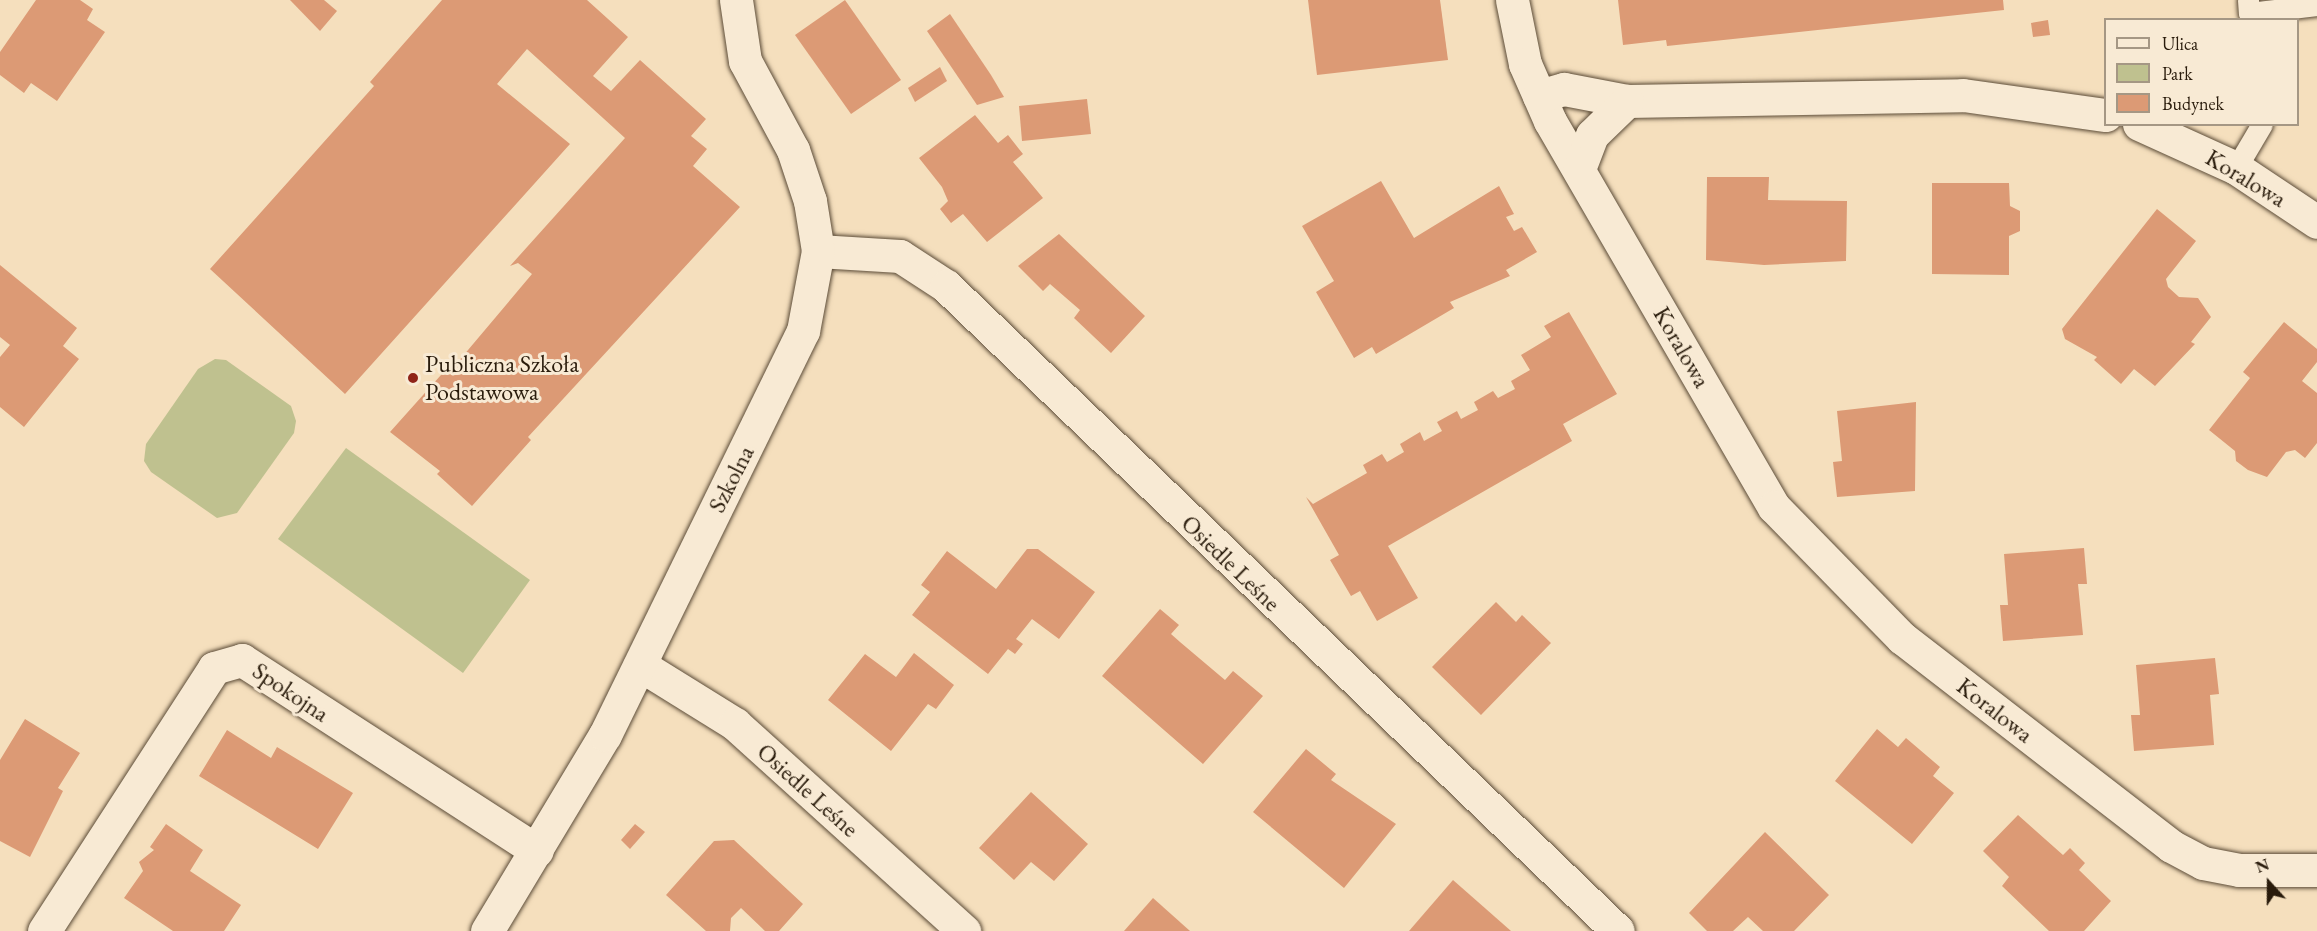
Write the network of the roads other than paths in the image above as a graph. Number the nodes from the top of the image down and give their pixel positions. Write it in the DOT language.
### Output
graph roads {
  1 [pos="736,0"];
  2 [pos="1512,0"];
  3 [pos="2317,5"];
  4 [pos="2249,11"];
  5 [pos="1539,96"];
  6 [pos="1627,101"];
  7 [pos="2104,115"];
  8 [pos="2143,126"];
  9 [pos="2261,126"];
  10 [pos="2236,168"];
  11 [pos="1579,169"];
  12 [pos="2317,222"];
  13 [pos="818,251"];
  14 [pos="640,665"];
  15 [pos="537,851"];
  16 [pos="2317,870"];
  17 [pos="44,931"];
  18 [pos="487,931"];
  19 [pos="964,931"];
  20 [pos="1618,931"];
  1 -- 13 [label="street, Szkolna"];
  2 -- 5 [label="street, Koralowa"];
  3 -- 4 [label="lane"];
  5 -- 6 [label="street"];
  5 -- 11 [label="street, Koralowa"];
  6 -- 7 [label="street"];
  6 -- 11 [label="street"];
  8 -- 10 [label="street, Koralowa"];
  9 -- 10 [label="lane"];
  10 -- 12 [label="street, Koralowa"];
  11 -- 16 [label="street, Koralowa"];
  13 -- 14 [label="street, Szkolna"];
  13 -- 20 [label="street, Osiedle Leśne"];
  14 -- 15 [label="street, Szkolna"];
  14 -- 19 [label="street, Osiedle Leśne"];
  15 -- 17 [label="street, Spokojna"];
  15 -- 18 [label="street, Szkolna"];
}
